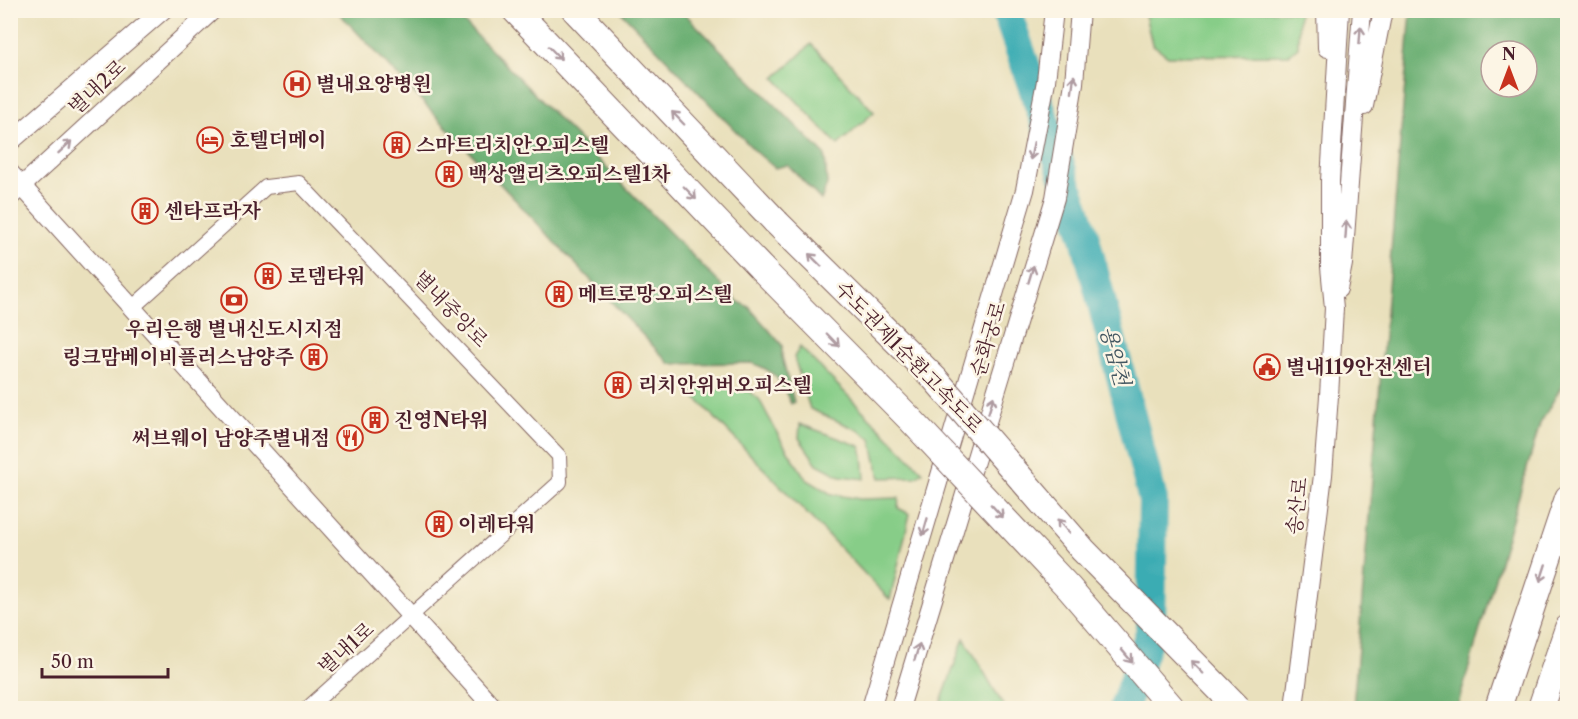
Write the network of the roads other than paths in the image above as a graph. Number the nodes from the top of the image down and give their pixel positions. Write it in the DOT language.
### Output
graph roads {
  1 [pos="163,10"];
  2 [pos="213,10"];
  3 [pos="515,10"];
  4 [pos="575,10"];
  5 [pos="1054,10"];
  6 [pos="1080,10"];
  7 [pos="1326,10"];
  8 [pos="1340,10"];
  9 [pos="1362,10"];
  10 [pos="1383,10"];
  11 [pos="10,142"];
  12 [pos="1330,181"];
  13 [pos="1349,184"];
  14 [pos="14,186"];
  15 [pos="132,308"];
  16 [pos="1334,308"];
  17 [pos="1568,498"];
  18 [pos="410,616"];
  19 [pos="1568,628"];
  20 [pos="308,708"];
  21 [pos="494,708"];
  22 [pos="871,708"];
  23 [pos="900,708"];
  24 [pos="1172,708"];
  25 [pos="1238,708"];
  26 [pos="1294,708"];
  27 [pos="1498,708"];
  28 [pos="1541,708"];
  1 -- 11 [label="street, 별내2로"];
  14 -- 2 [label="street, 별내2로, one-way"];
  3 -- 24 [label="highway, one-way, bridge"];
  25 -- 4 [label="highway, 수도권제1순환고속도로, one-way, bridge"];
  5 -- 22 [label="street, 순화궁로, one-way"];
  23 -- 6 [label="street, 순화궁로, one-way"];
  7 -- 12 [label="street"];
  8 -- 12 [label="street, 송산로"];
  13 -- 9 [label="street, 송산로, one-way"];
  10 -- 13 [label="street"];
  12 -- 16 [label="street, 송산로"];
  16 -- 13 [label="street, 송산로, one-way"];
  14 -- 15 [label="street"];
  15 -- 18 [label="street"];
  15 -- 18 [label="street, 별내중앙로"];
  16 -- 26 [label="street, 송산로"];
  17 -- 27 [label="highway, one-way"];
  18 -- 20 [label="street, 별내1로"];
  18 -- 21 [label="street"];
  19 -- 28 [label="highway"];
}
